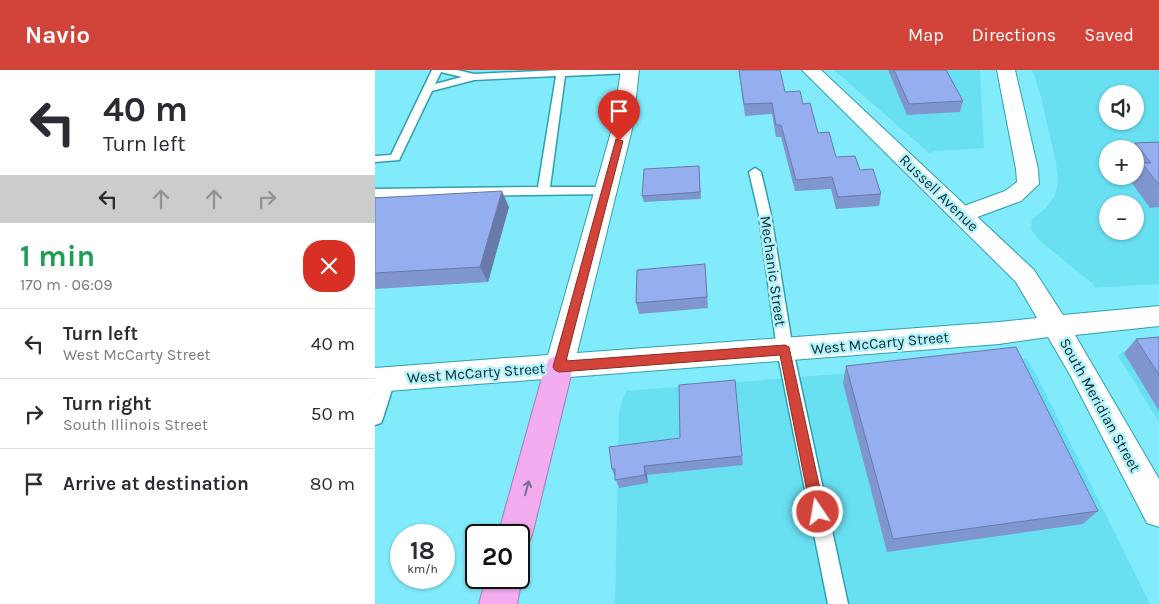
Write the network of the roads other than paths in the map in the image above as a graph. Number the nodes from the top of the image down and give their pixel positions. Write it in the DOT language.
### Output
graph roads {
  1 [pos="437,70"];
  2 [pos="444,70"];
  3 [pos="630,70"];
  4 [pos="811,70"];
  5 [pos="1006,70"];
  6 [pos="561,74"];
  7 [pos="474,78"];
  8 [pos="428,89"];
  9 [pos="375,159"];
  10 [pos="755,172"];
  11 [pos="543,191"];
  12 [pos="605,191"];
  13 [pos="375,194"];
  14 [pos="961,215"];
  15 [pos="1159,316"];
  16 [pos="1055,326"];
  17 [pos="785,350"];
  18 [pos="559,367"];
  19 [pos="381,380"];
  20 [pos="375,418"];
  21 [pos="1159,510"];
  22 [pos="518,524"];
  23 [pos="501,589"];
  24 [pos="497,604"];
  25 [pos="838,604"];
  1 -- 8 [label="lane"];
  2 -- 7 [label="lane"];
  3 -- 6 [label="lane"];
  3 -- 12 [label="main road"];
  4 -- 14 [label="main road, Russell Avenue"];
  5 -- 14 [label="main road"];
  6 -- 7 [label="lane"];
  6 -- 11 [label="lane"];
  7 -- 8 [label="lane"];
  8 -- 9 [label="lane"];
  10 -- 17 [label="lane, Mechanic Street"];
  11 -- 12 [label="lane"];
  11 -- 13 [label="lane"];
  12 -- 18 [label="main road"];
  14 -- 16 [label="main road, Russell Avenue"];
  15 -- 16 [label="main road, West McCarty Street"];
  16 -- 17 [label="main road, West McCarty Street"];
  16 -- 21 [label="main road, South Meridian Street"];
  17 -- 18 [label="main road, West McCarty Street"];
  17 -- 25 [label="lane, Mechanic Street"];
  18 -- 19 [label="main road, West McCarty Street"];
  22 -- 18 [label="highway, one-way"];
  19 -- 20 [label="lane"];
  23 -- 24 [label="highway"];
}
